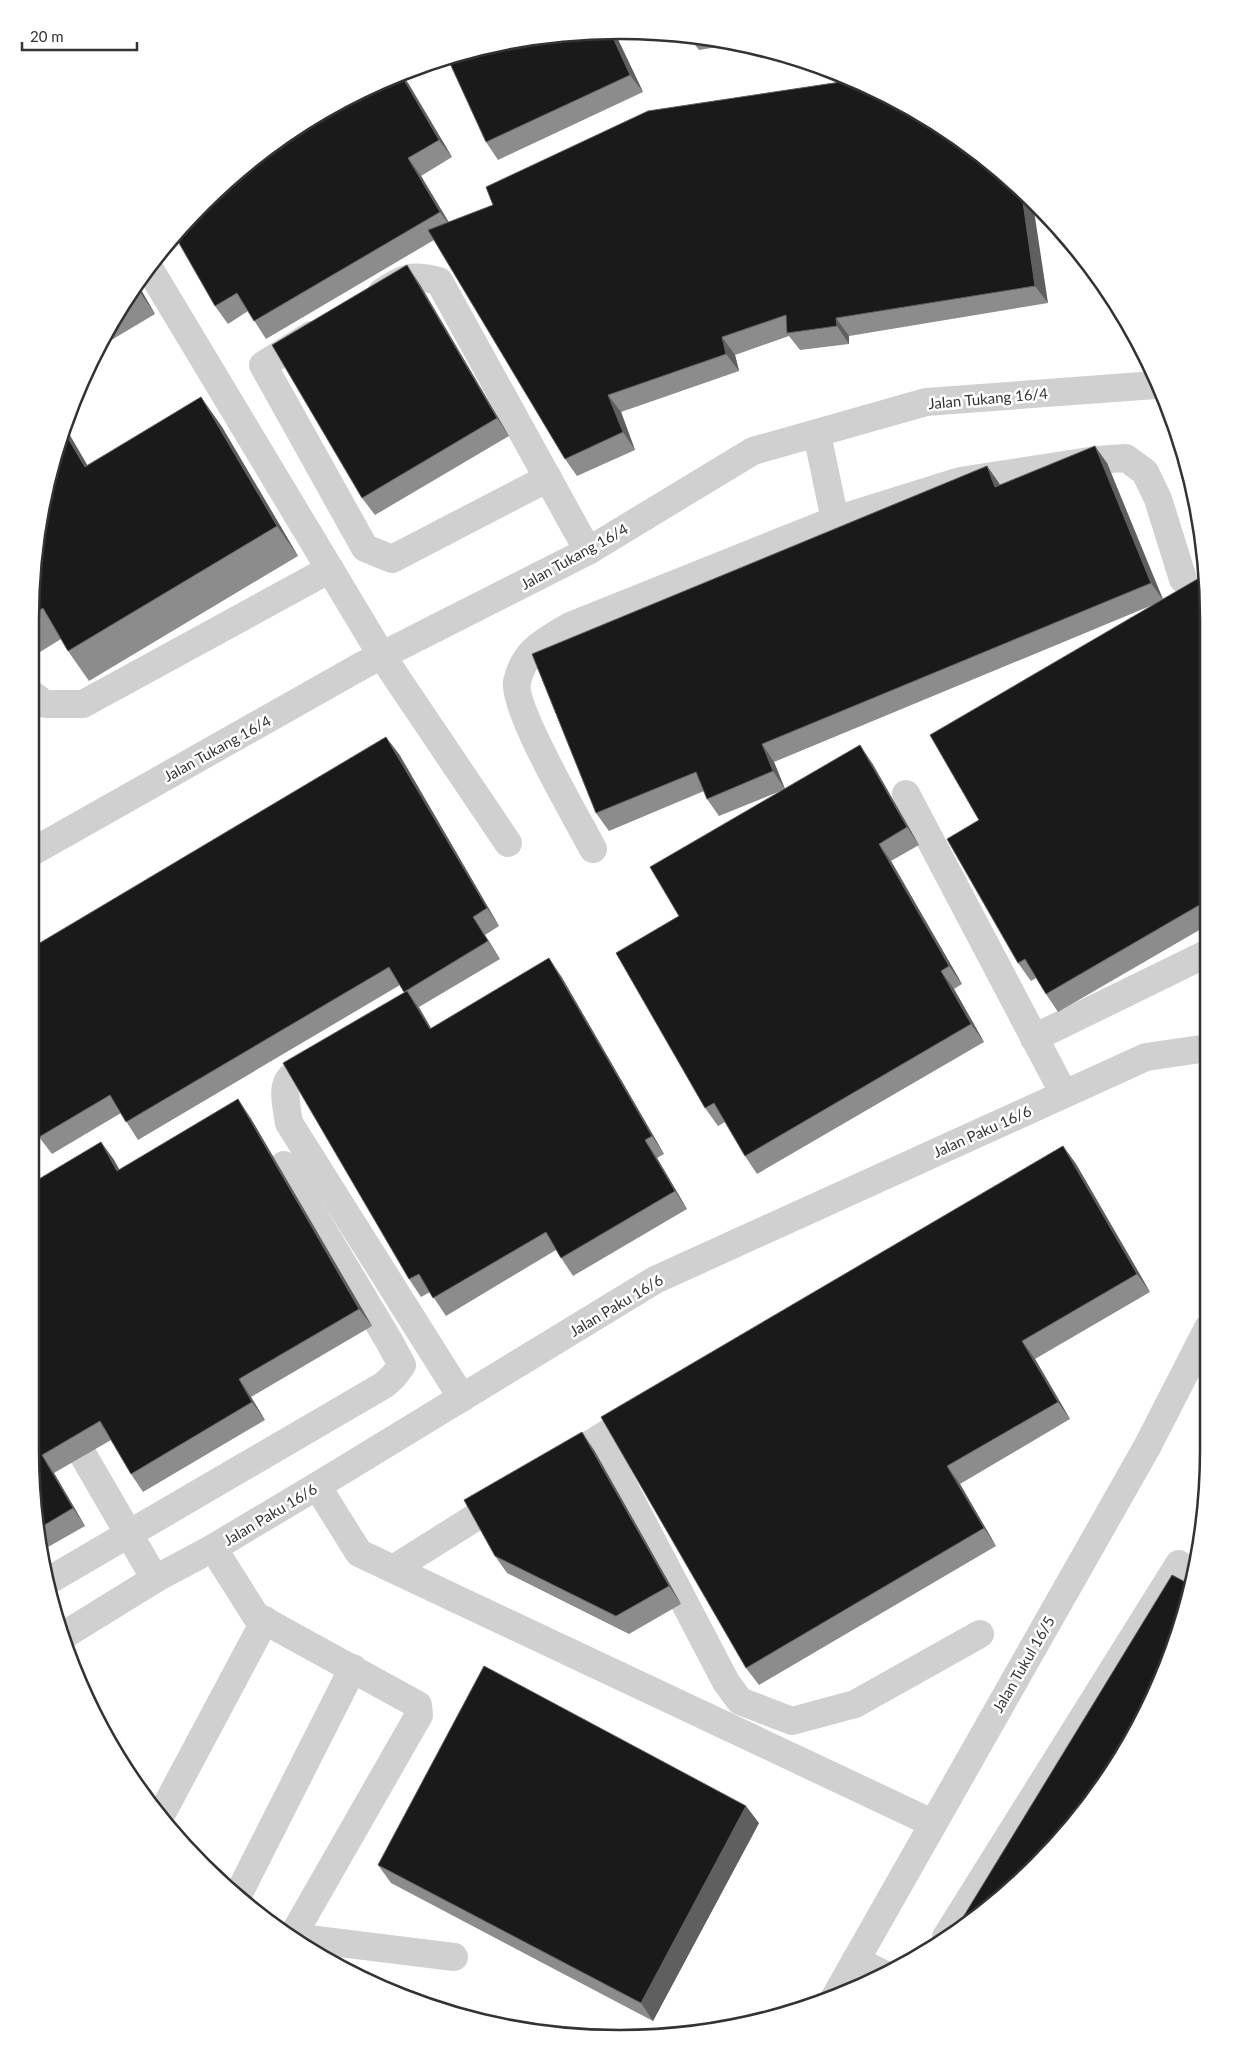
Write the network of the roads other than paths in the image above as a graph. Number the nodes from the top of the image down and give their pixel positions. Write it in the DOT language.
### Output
graph roads {
  1 [pos="153,275"];
  2 [pos="364,303"];
  3 [pos="330,324"];
  4 [pos="1151,385"];
  5 [pos="817,434"];
  6 [pos="548,478"];
  7 [pos="835,520"];
  8 [pos="588,551"];
  9 [pos="330,569"];
  10 [pos="1182,579"];
  11 [pos="382,656"];
  12 [pos="39,699"];
  13 [pos="906,794"];
  14 [pos="508,843"];
  15 [pos="39,848"];
  16 [pos="592,849"];
  17 [pos="1200,957"];
  18 [pos="1034,1038"];
  19 [pos="341,1046"];
  20 [pos="1200,1049"];
  21 [pos="1064,1094"];
  22 [pos="284,1165"];
  23 [pos="1200,1344"];
  24 [pos="665,1397"];
  25 [pos="462,1398"];
  26 [pos="51,1399"];
  27 [pos="599,1439"];
  28 [pos="317,1486"];
  29 [pos="129,1533"];
  30 [pos="213,1548"];
  31 [pos="1179,1564"];
  32 [pos="393,1569"];
  33 [pos="54,1578"];
  34 [pos="154,1579"];
  35 [pos="264,1620"];
  36 [pos="69,1632"];
  37 [pos="980,1634"];
  38 [pos="353,1668"];
  39 [pos="164,1809"];
  40 [pos="932,1823"];
  41 [pos="241,1889"];
  42 [pos="955,1923"];
  43 [pos="295,1931"];
  44 [pos="308,1939"];
  45 [pos="454,1957"];
  46 [pos="856,1960"];
  47 [pos="876,1970"];
  48 [pos="841,1986"];
  1 -- 9 [label="street"];
  2 -- 6 [label="street"];
  3 -- 6 [label="street"];
  4 -- 5 [label="street, Jalan Tukang 16/4"];
  5 -- 7 [label="street"];
  5 -- 8 [label="street, Jalan Tukang 16/4"];
  6 -- 8 [label="street"];
  7 -- 10 [label="street"];
  7 -- 16 [label="street"];
  8 -- 11 [label="street, Jalan Tukang 16/4"];
  9 -- 11 [label="street"];
  9 -- 12 [label="street"];
  11 -- 14 [label="street"];
  11 -- 15 [label="street, Jalan Tukang 16/4"];
  13 -- 18 [label="street"];
  17 -- 18 [label="street"];
  18 -- 21 [label="street"];
  19 -- 25 [label="street"];
  20 -- 21 [label="street, Jalan Paku 16/6"];
  21 -- 25 [label="street, Jalan Paku 16/6"];
  22 -- 29 [label="street"];
  23 -- 40 [label="street, Jalan Tukul 16/5"];
  24 -- 27 [label="street"];
  25 -- 28 [label="street, Jalan Paku 16/6"];
  26 -- 29 [label="street"];
  27 -- 32 [label="street"];
  27 -- 37 [label="street"];
  28 -- 30 [label="street, Jalan Paku 16/6"];
  28 -- 32 [label="street"];
  29 -- 33 [label="street"];
  29 -- 34 [label="street"];
  30 -- 34 [label="street, Jalan Paku 16/6"];
  30 -- 35 [label="street"];
  31 -- 42 [label="street"];
  32 -- 40 [label="street"];
  34 -- 36 [label="street, Jalan Paku 16/6"];
  35 -- 38 [label="street"];
  35 -- 39 [label="street"];
  38 -- 41 [label="street"];
  38 -- 43 [label="street"];
  40 -- 46 [label="street, Jalan Tukul 16/5"];
  44 -- 45 [label="street"];
  46 -- 47 [label="street"];
  46 -- 48 [label="street, Jalan Tukul 16/5"];
}
